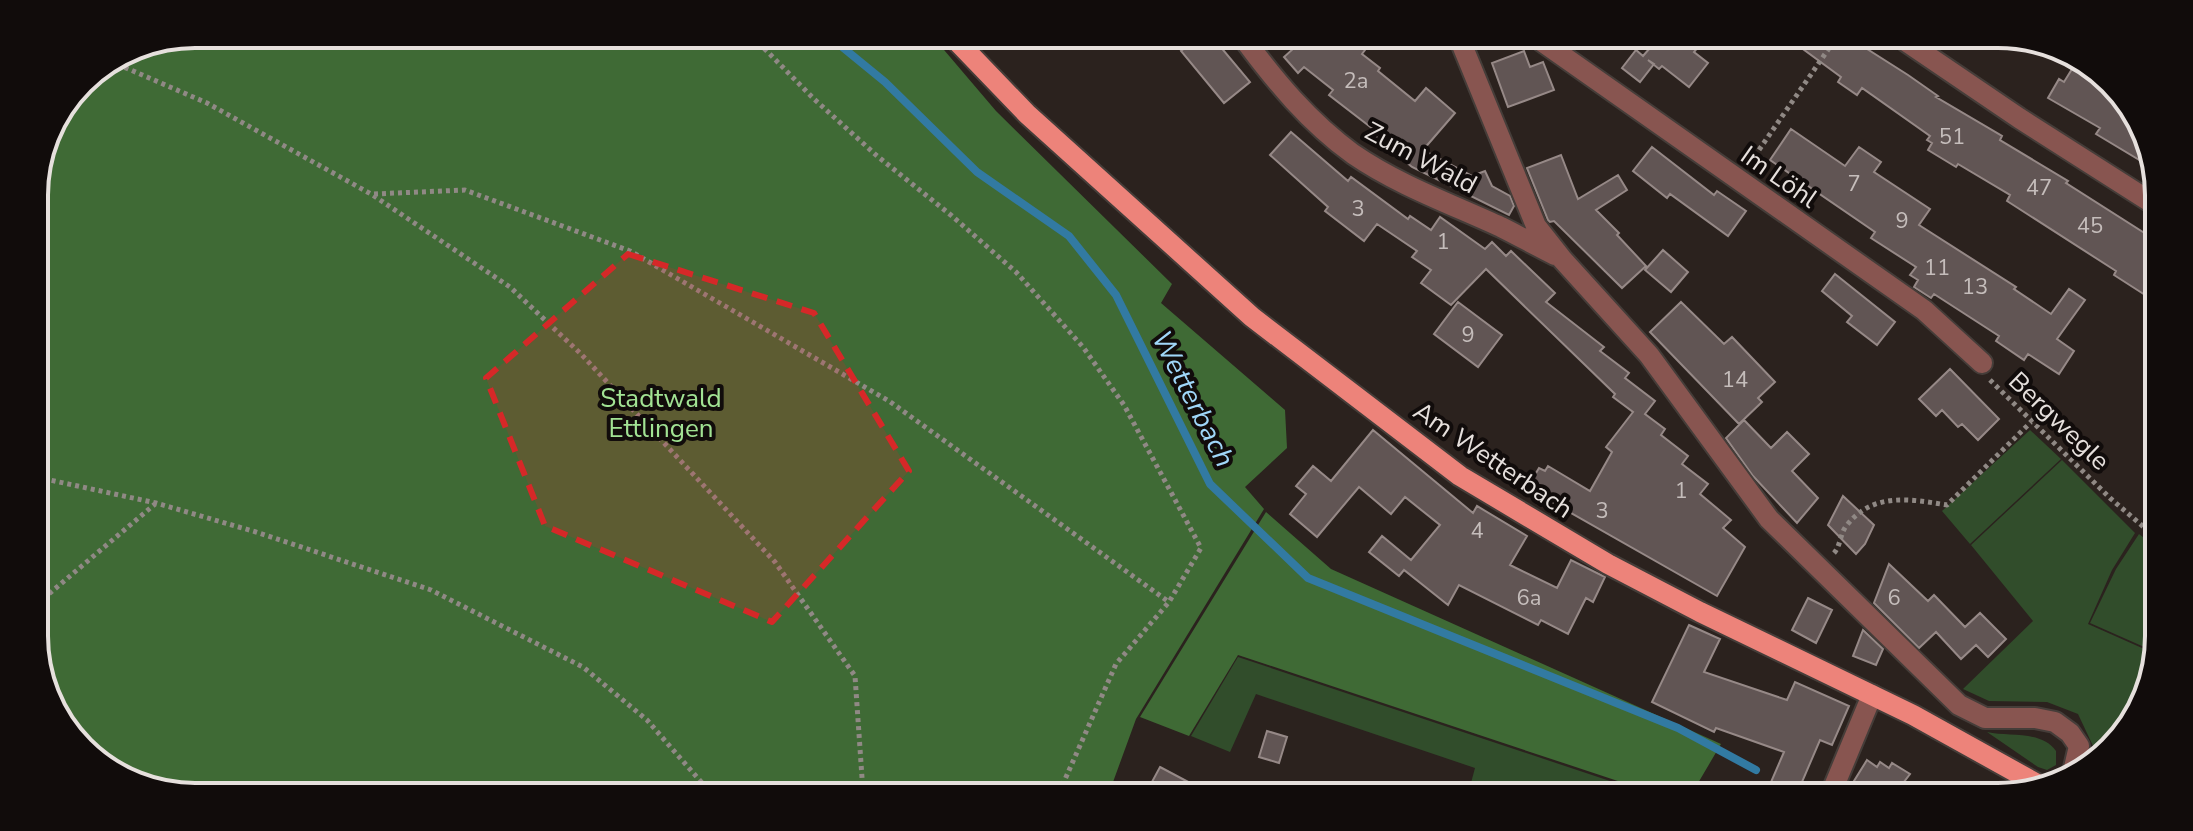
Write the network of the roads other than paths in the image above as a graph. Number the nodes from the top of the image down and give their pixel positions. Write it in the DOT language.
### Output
graph roads {
  1 [pos="963,48"];
  2 [pos="1251,48"];
  3 [pos="1463,48"];
  4 [pos="1551,48"];
  5 [pos="1916,48"];
  6 [pos="2145,198"];
  7 [pos="1562,259"];
  8 [pos="1982,363"];
  9 [pos="1872,695"];
  10 [pos="2076,761"];
  11 [pos="2029,780"];
  12 [pos="1835,783"];
  1 -- 9 [label="main road, Am Wetterbach"];
  2 -- 7 [label="street, Zum Wald"];
  3 -- 7 [label="street"];
  4 -- 8 [label="street, Im Löhl"];
  5 -- 6 [label="street"];
  7 -- 10 [label="street"];
  9 -- 11 [label="main road, Am Wetterbach"];
  9 -- 12 [label="street"];
}
